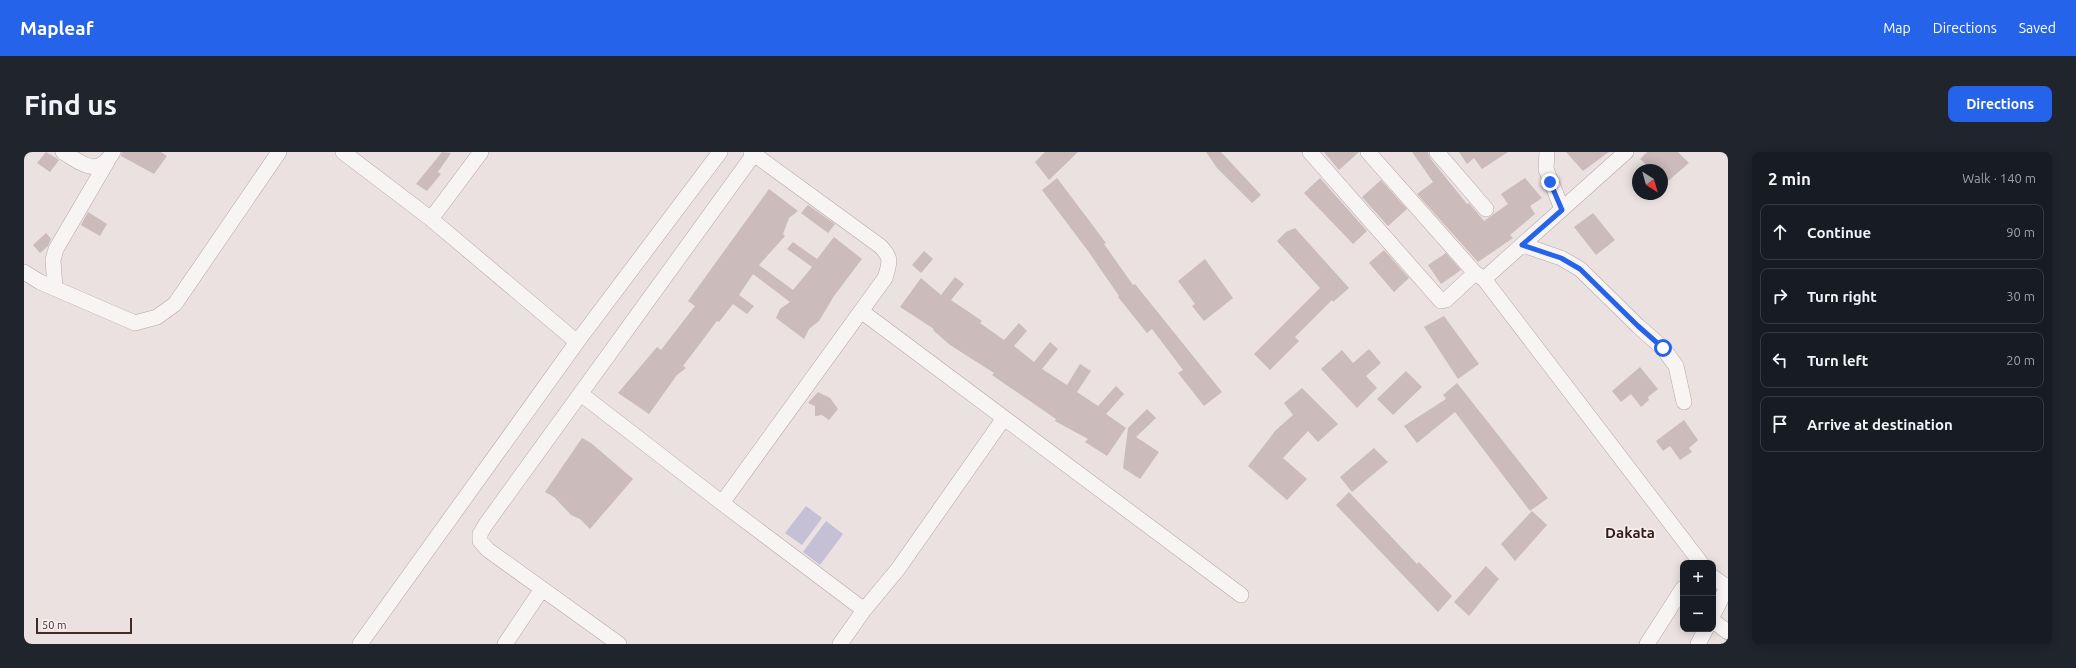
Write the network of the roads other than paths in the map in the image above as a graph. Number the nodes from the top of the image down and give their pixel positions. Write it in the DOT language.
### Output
graph roads {
  1 [pos="63,152"];
  2 [pos="279,152"];
  3 [pos="344,152"];
  4 [pos="481,152"];
  5 [pos="720,152"];
  6 [pos="1310,152"];
  7 [pos="1368,152"];
  8 [pos="1436,152"];
  9 [pos="1547,152"];
  10 [pos="1626,152"];
  11 [pos="752,153"];
  12 [pos="110,157"];
  13 [pos="1486,209"];
  14 [pos="1562,210"];
  15 [pos="431,219"];
  16 [pos="1522,245"];
  17 [pos="24,272"];
  18 [pos="1480,276"];
  19 [pos="55,288"];
  20 [pos="861,311"];
  21 [pos="577,342"];
  22 [pos="581,394"];
  23 [pos="1684,402"];
  24 [pos="1004,418"];
  25 [pos="722,503"];
  26 [pos="1698,560"];
  27 [pos="1716,579"];
  28 [pos="1728,586"];
  29 [pos="542,589"];
  30 [pos="1680,593"];
  31 [pos="1241,595"];
  32 [pos="1716,609"];
  33 [pos="864,610"];
  34 [pos="1716,623"];
  35 [pos="1704,632"];
  36 [pos="1728,632"];
  37 [pos="360,644"];
  38 [pos="505,644"];
  39 [pos="619,644"];
  40 [pos="840,644"];
  41 [pos="1647,644"];
  42 [pos="1698,644"];
  1 -- 12 [label="street"];
  2 -- 19 [label="street"];
  3 -- 15 [label="street"];
  4 -- 15 [label="street"];
  5 -- 21 [label="street"];
  6 -- 18 [label="street"];
  7 -- 18 [label="street"];
  8 -- 13 [label="street"];
  9 -- 14 [label="street"];
  10 -- 14 [label="street"];
  11 -- 20 [label="street"];
  11 -- 22 [label="street"];
  12 -- 19 [label="street"];
  14 -- 16 [label="street"];
  15 -- 21 [label="street"];
  16 -- 18 [label="street"];
  16 -- 23 [label="street"];
  17 -- 19 [label="street"];
  18 -- 26 [label="street"];
  20 -- 24 [label="street"];
  20 -- 25 [label="street"];
  21 -- 37 [label="street"];
  22 -- 25 [label="street"];
  22 -- 29 [label="street"];
  24 -- 31 [label="street"];
  24 -- 33 [label="street"];
  25 -- 33 [label="street"];
  27 -- 28 [label="street"];
  28 -- 32 [label="street"];
  29 -- 38 [label="street"];
  29 -- 39 [label="street"];
  30 -- 41 [label="street"];
  33 -- 40 [label="street"];
  34 -- 36 [label="street"];
  35 -- 42 [label="street"];
}
